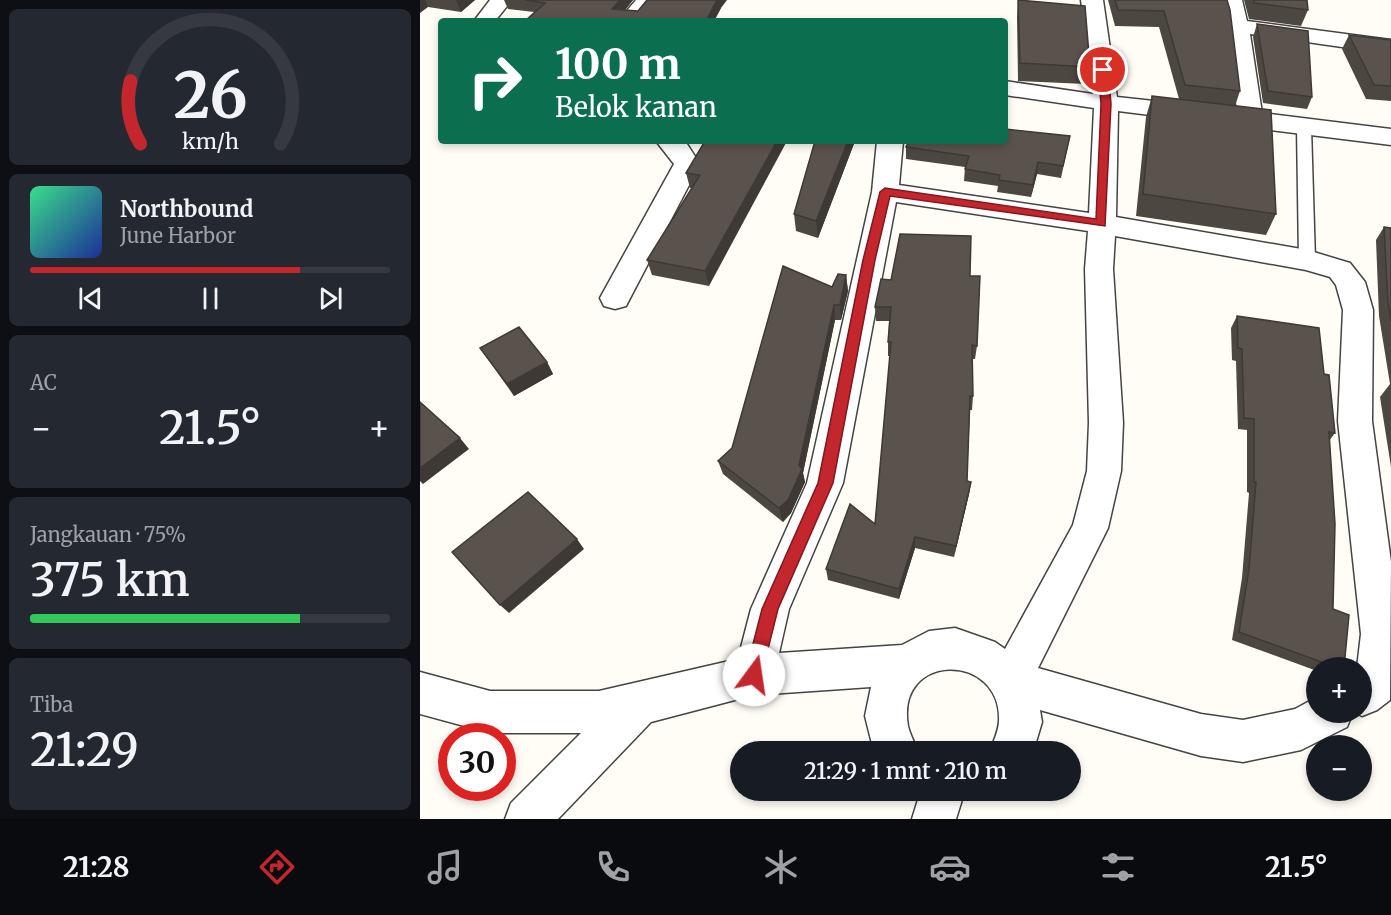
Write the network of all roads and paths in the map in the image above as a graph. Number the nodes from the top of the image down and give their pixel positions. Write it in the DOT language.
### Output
graph roads {
  1 [pos="501,0"];
  2 [pos="648,0"];
  3 [pos="1092,0"];
  4 [pos="1232,0"];
  5 [pos="486,18"];
  6 [pos="632,18"];
  7 [pos="1238,26"];
  8 [pos="1391,47"];
  9 [pos="1008,88"];
  10 [pos="1106,104"];
  11 [pos="1251,120"];
  12 [pos="1304,127"];
  13 [pos="1391,137"];
  14 [pos="676,144"];
  15 [pos="701,144"];
  16 [pos="890,144"];
  17 [pos="687,164"];
  18 [pos="885,192"];
  19 [pos="1101,223"];
  20 [pos="1307,260"];
  21 [pos="615,298"];
  22 [pos="905,665"];
  23 [pos="754,675"];
  24 [pos="1010,681"];
  25 [pos="1372,687"];
  26 [pos="420,693"];
  27 [pos="639,704"];
  28 [pos="1312,723"];
  29 [pos="893,741"];
  30 [pos="1014,741"];
  31 [pos="940,801"];
  32 [pos="527,819"];
  33 [pos="934,819"];
  1 -- 5 [label="street"];
  2 -- 6 [label="street"];
  3 -- 10 [label="street"];
  4 -- 7 [label="street"];
  7 -- 8 [label="street"];
  7 -- 11 [label="street"];
  9 -- 10 [label="street"];
  10 -- 11 [label="street"];
  10 -- 19 [label="street"];
  11 -- 12 [label="street"];
  12 -- 13 [label="street"];
  12 -- 20 [label="lane"];
  14 -- 17 [label="street"];
  15 -- 17 [label="street"];
  16 -- 18 [label="street"];
  17 -- 21 [label="street"];
  18 -- 19 [label="street"];
  18 -- 23 [label="street"];
  19 -- 20 [label="street"];
  19 -- 24 [label="street"];
  20 -- 25 [label="street"];
  22 -- 23 [label="street"];
  22 -- 24 [label="street"];
  22 -- 29 [label="street"];
  23 -- 27 [label="street"];
  24 -- 28 [label="street"];
  24 -- 30 [label="street"];
  26 -- 27 [label="street"];
  27 -- 32 [label="street"];
  31 -- 33 [label="street"];
}
